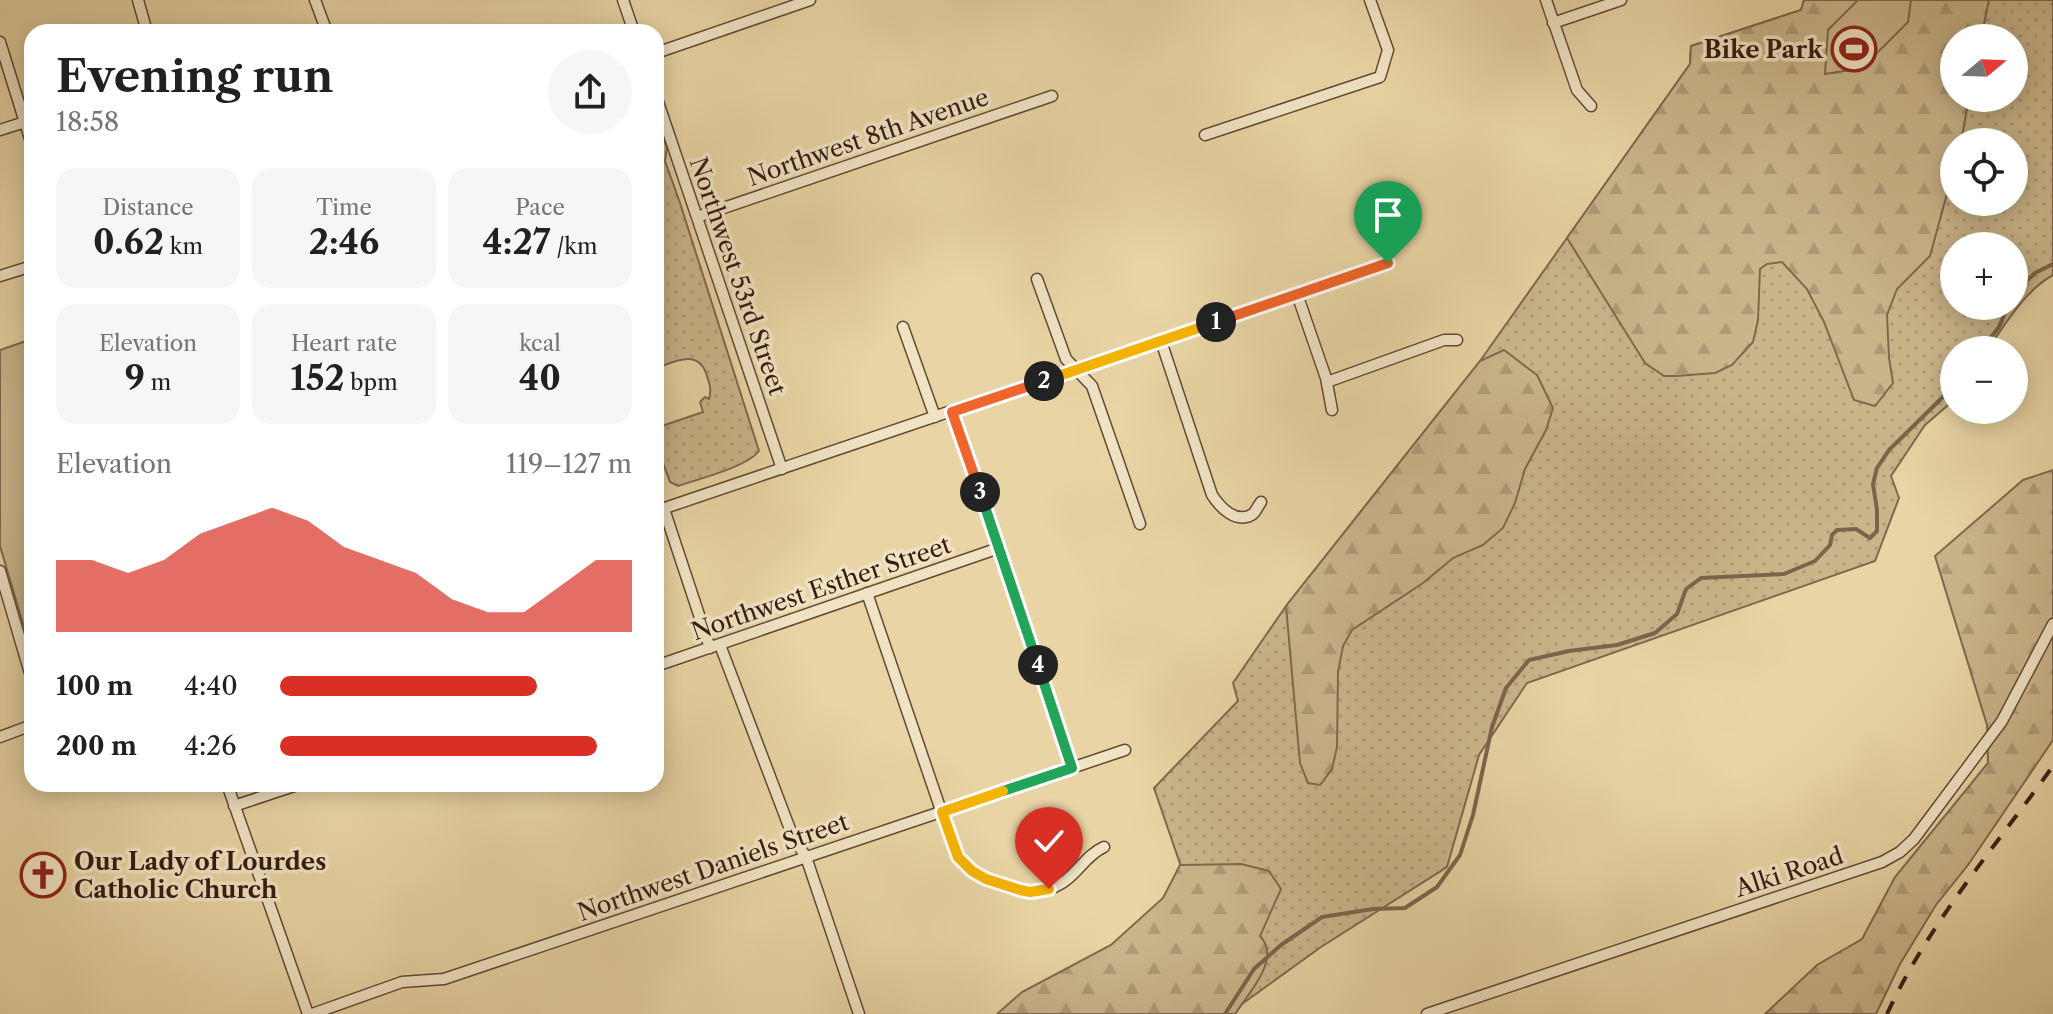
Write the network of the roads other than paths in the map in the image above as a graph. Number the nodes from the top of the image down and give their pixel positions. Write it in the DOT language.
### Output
graph roads {
  1 [pos="138,0"];
  2 [pos="315,0"];
  3 [pos="623,0"];
  4 [pos="810,0"];
  5 [pos="1370,0"];
  6 [pos="1546,0"];
  7 [pos="1621,0"];
  8 [pos="1553,23"];
  9 [pos="145,24"];
  10 [pos="324,24"];
  11 [pos="631,24"];
  12 [pos="0,42"];
  13 [pos="664,50"];
  14 [pos="1052,96"];
  15 [pos="1591,106"];
  16 [pos="24,119"];
  17 [pos="24,122"];
  18 [pos="0,130"];
  19 [pos="664,134"];
  20 [pos="1205,135"];
  21 [pos="697,217"];
  22 [pos="1388,263"];
  23 [pos="24,268"];
  24 [pos="0,276"];
  25 [pos="1037,279"];
  26 [pos="1297,294"];
  27 [pos="903,327"];
  28 [pos="1457,340"];
  29 [pos="1161,341"];
  30 [pos="1075,370"];
  31 [pos="1327,382"];
  32 [pos="1332,410"];
  33 [pos="952,412"];
  34 [pos="935,417"];
  35 [pos="782,469"];
  36 [pos="1261,502"];
  37 [pos="664,509"];
  38 [pos="664,520"];
  39 [pos="1140,524"];
  40 [pos="999,548"];
  41 [pos="0,571"];
  42 [pos="867,593"];
  43 [pos="2053,624"];
  44 [pos="715,646"];
  45 [pos="24,653"];
  46 [pos="664,663"];
  47 [pos="24,728"];
  48 [pos="0,737"];
  49 [pos="1125,750"];
  50 [pos="1072,768"];
  51 [pos="230,792"];
  52 [pos="276,792"];
  53 [pos="234,806"];
  54 [pos="942,812"];
  55 [pos="1104,847"];
  56 [pos="806,857"];
  57 [pos="310,1014"];
  58 [pos="859,1014"];
  59 [pos="1427,1014"];
  1 -- 9 [label="street"];
  2 -- 10 [label="street"];
  3 -- 11 [label="street"];
  4 -- 13 [label="street"];
  5 -- 20 [label="street"];
  6 -- 8 [label="street"];
  7 -- 8 [label="street"];
  8 -- 15 [label="street"];
  12 -- 16 [label="street"];
  14 -- 21 [label="street, Northwest 8th Avenue"];
  17 -- 18 [label="street"];
  19 -- 21 [label="street, Northwest 53rd Street"];
  21 -- 35 [label="street, Northwest 53rd Street"];
  22 -- 26 [label="street"];
  23 -- 24 [label="street"];
  25 -- 30 [label="street"];
  26 -- 29 [label="street"];
  26 -- 31 [label="street"];
  27 -- 34 [label="street"];
  28 -- 31 [label="street"];
  29 -- 30 [label="street"];
  29 -- 36 [label="street"];
  30 -- 33 [label="street"];
  30 -- 39 [label="street"];
  31 -- 32 [label="street"];
  33 -- 34 [label="street"];
  33 -- 40 [label="street"];
  34 -- 35 [label="street"];
  35 -- 37 [label="street"];
  38 -- 44 [label="street"];
  40 -- 42 [label="street, Northwest Esther Street"];
  40 -- 50 [label="street"];
  41 -- 45 [label="street"];
  42 -- 44 [label="street, Northwest Esther Street"];
  42 -- 54 [label="street"];
  43 -- 59 [label="street, Alki Road"];
  44 -- 46 [label="street, Northwest Esther Street"];
  44 -- 56 [label="street"];
  47 -- 48 [label="street"];
  49 -- 50 [label="street, Northwest Daniels Street"];
  50 -- 54 [label="street, Northwest Daniels Street"];
  51 -- 53 [label="street"];
  52 -- 53 [label="street"];
  53 -- 57 [label="street"];
  54 -- 55 [label="street"];
  54 -- 56 [label="street, Northwest Daniels Street"];
  56 -- 57 [label="street, Northwest Daniels Street"];
  56 -- 58 [label="street"];
}
